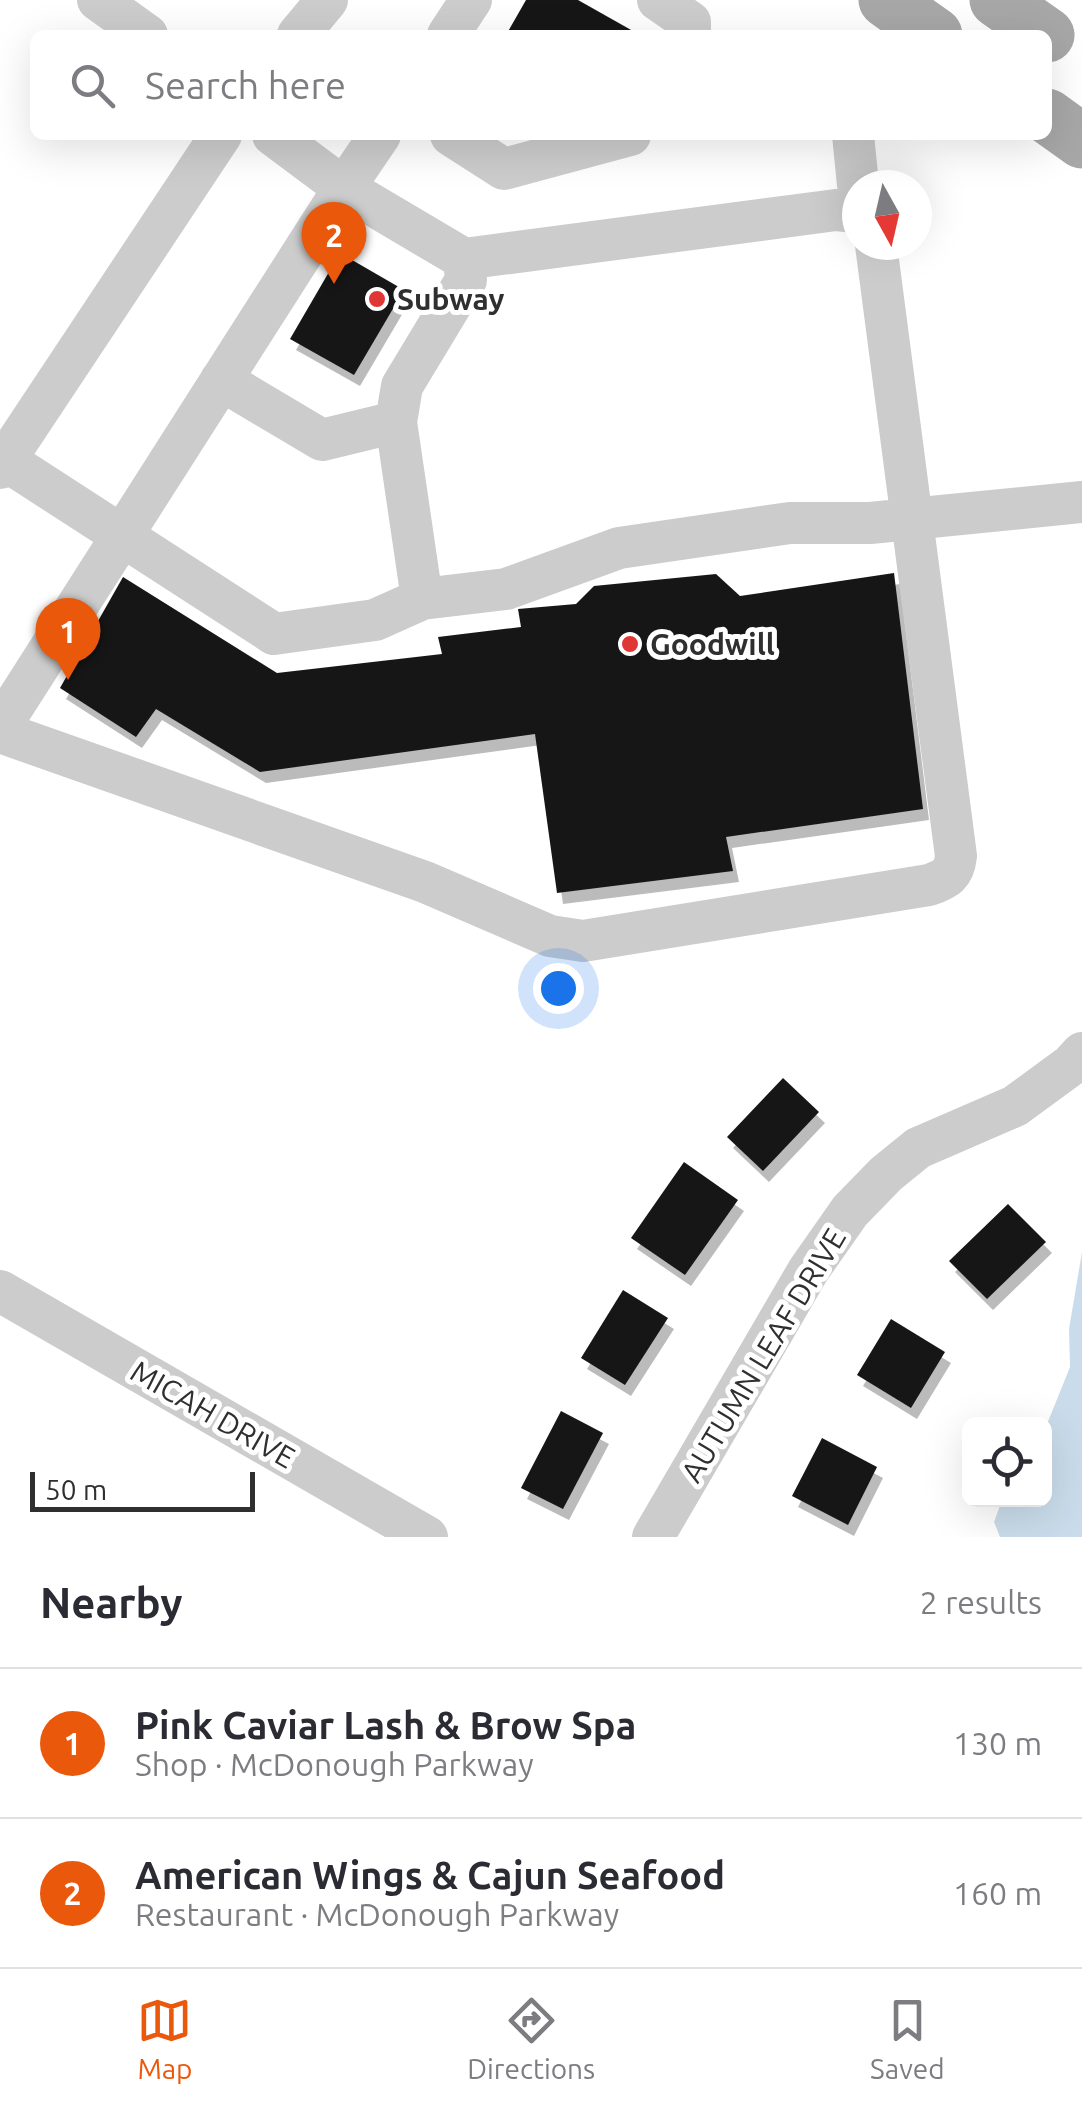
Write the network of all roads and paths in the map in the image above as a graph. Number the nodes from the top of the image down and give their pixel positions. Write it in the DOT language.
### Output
graph roads {
  1 [pos="98,0"];
  2 [pos="327,0"];
  3 [pos="471,0"];
  4 [pos="658,0"];
  5 [pos="997,0"];
  6 [pos="141,30"];
  7 [pos="302,30"];
  8 [pos="451,30"];
  9 [pos="690,30"];
  10 [pos="1040,30"];
  11 [pos="1052,39"];
  12 [pos="1082,60"];
  13 [pos="1052,120"];
  14 [pos="218,140"];
  15 [pos="281,140"];
  16 [pos="377,140"];
  17 [pos="459,140"];
  18 [pos="611,140"];
  19 [pos="854,140"];
  20 [pos="1082,141"];
  21 [pos="856,170"];
  22 [pos="344,188"];
  23 [pos="842,211"];
  24 [pos="464,260"];
  25 [pos="878,260"];
  26 [pos="221,380"];
  27 [pos="396,422"];
  28 [pos="2,464"];
  29 [pos="1082,502"];
  30 [pos="912,520"];
  31 [pos="122,536"];
  32 [pos="422,599"];
  33 [pos="0,729"];
  34 [pos="1082,1052"];
  35 [pos="0,1291"];
  36 [pos="427,1537"];
  37 [pos="654,1537"];
  1 -- 6 [label="street"];
  2 -- 7 [label="street"];
  3 -- 8 [label="street"];
  4 -- 9 [label="street"];
  5 -- 10 [label="main road"];
  11 -- 12 [label="main road"];
  13 -- 20 [label="main road"];
  14 -- 28 [label="street"];
  15 -- 22 [label="street"];
  16 -- 22 [label="street"];
  17 -- 18 [label="street"];
  19 -- 21 [label="street"];
  22 -- 24 [label="street"];
  22 -- 26 [label="street"];
  23 -- 24 [label="street"];
  24 -- 27 [label="street"];
  25 -- 30 [label="street"];
  26 -- 27 [label="street"];
  26 -- 31 [label="street"];
  27 -- 32 [label="street"];
  28 -- 31 [label="street"];
  29 -- 30 [label="street"];
  30 -- 32 [label="street"];
  30 -- 33 [label="street"];
  31 -- 32 [label="street"];
  31 -- 33 [label="street"];
  34 -- 37 [label="street, AUTUMN LEAF DRIVE"];
  35 -- 36 [label="street, MICAH DRIVE"];
}
